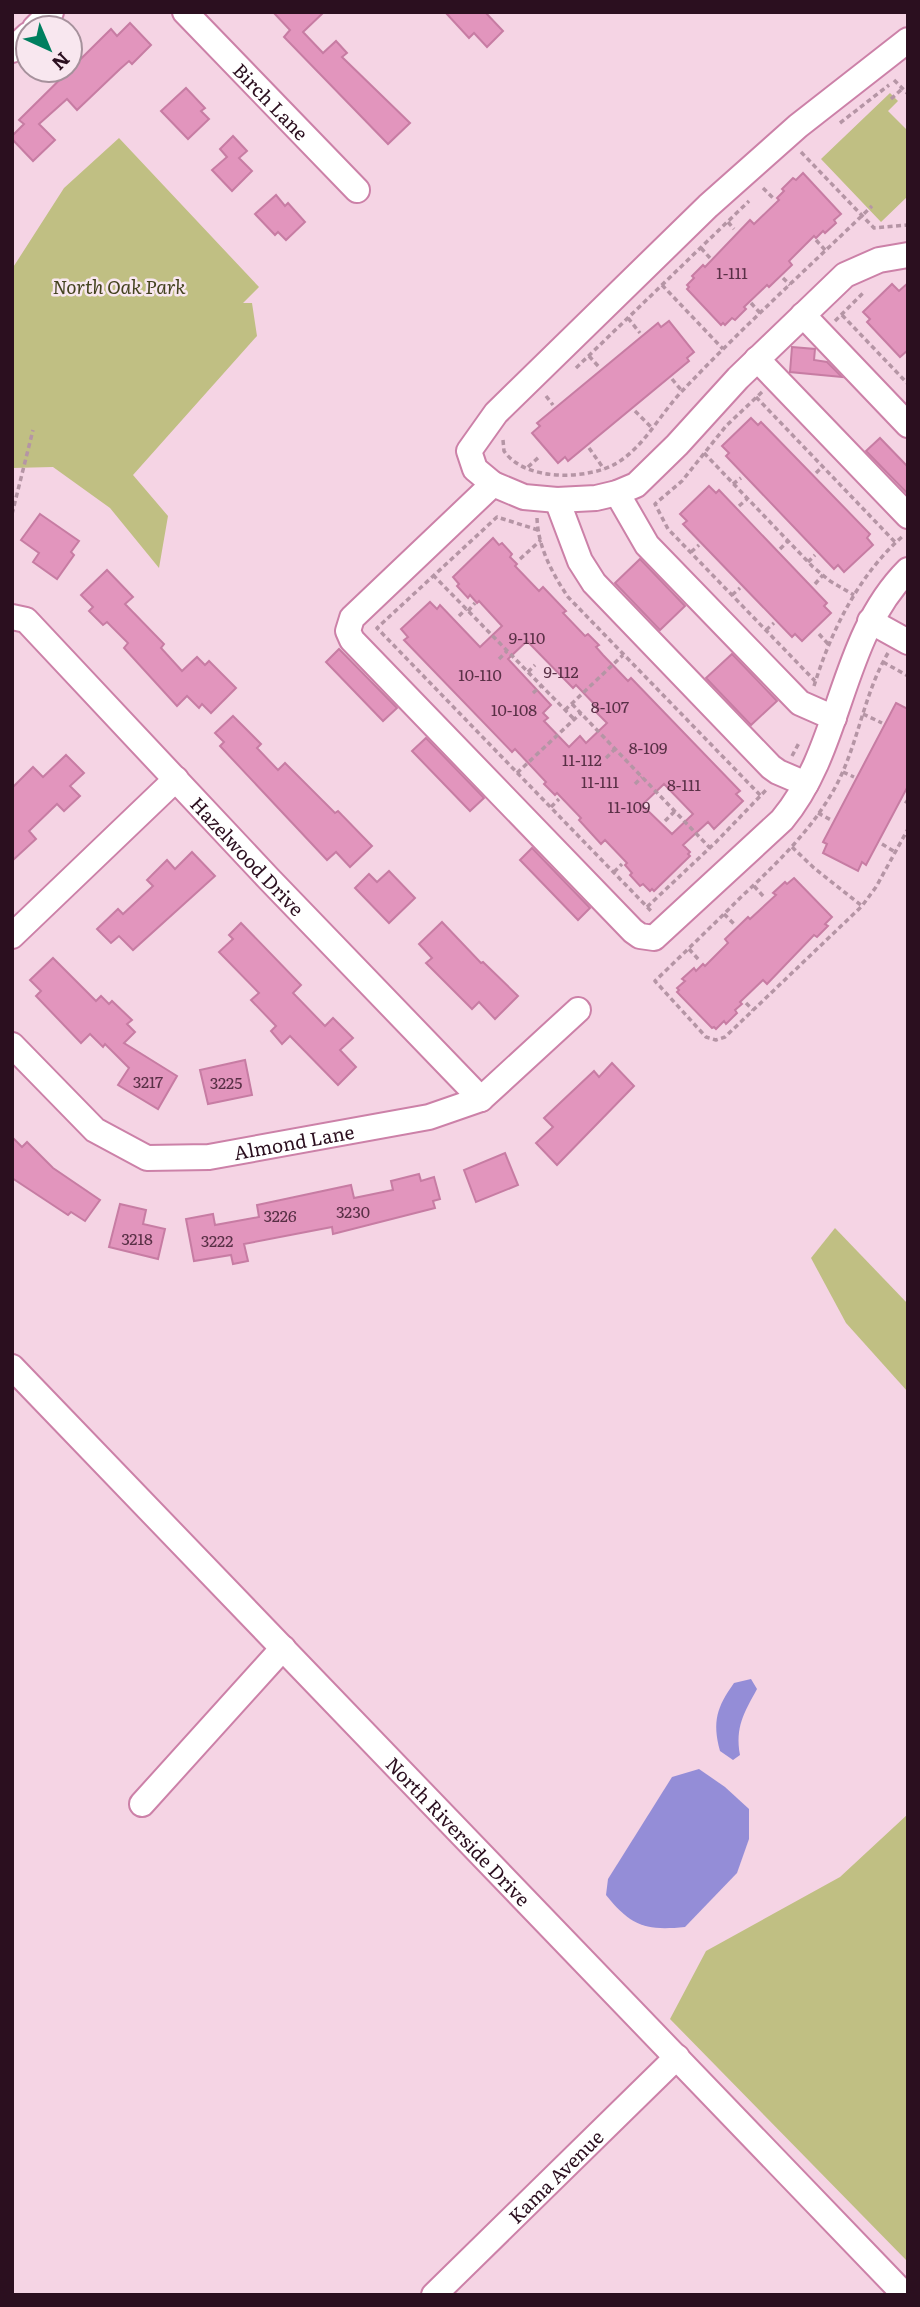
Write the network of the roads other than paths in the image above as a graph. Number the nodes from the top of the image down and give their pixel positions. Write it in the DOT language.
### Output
graph roads {
  1 [pos="185,12"];
  2 [pos="908,40"];
  3 [pos="357,190"];
  4 [pos="908,255"];
  5 [pos="803,315"];
  6 [pos="757,359"];
  7 [pos="908,425"];
  8 [pos="493,484"];
  9 [pos="617,493"];
  10 [pos="557,500"];
  11 [pos="908,516"];
  12 [pos="908,570"];
  13 [pos="12,617"];
  14 [pos="870,621"];
  15 [pos="908,642"];
  16 [pos="834,718"];
  17 [pos="176,779"];
  18 [pos="806,784"];
  19 [pos="12,936"];
  20 [pos="578,1010"];
  21 [pos="12,1045"];
  22 [pos="481,1099"];
  23 [pos="12,1367"];
  24 [pos="283,1648"];
  25 [pos="142,1804"];
  26 [pos="677,2057"];
  27 [pos="434,2295"];
  28 [pos="905,2295"];
  1 -- 3 [label="street, Birch Lane"];
  2 -- 8 [label="street"];
  4 -- 5 [label="street"];
  5 -- 6 [label="street"];
  5 -- 7 [label="street"];
  6 -- 9 [label="street"];
  6 -- 11 [label="street"];
  8 -- 10 [label="street"];
  8 -- 18 [label="street"];
  9 -- 10 [label="street"];
  9 -- 16 [label="street"];
  10 -- 18 [label="street"];
  12 -- 14 [label="street"];
  13 -- 17 [label="street, Hazelwood Drive"];
  14 -- 15 [label="street"];
  14 -- 16 [label="street"];
  16 -- 18 [label="street"];
  17 -- 19 [label="street"];
  17 -- 22 [label="street, Hazelwood Drive"];
  20 -- 22 [label="street, Almond Lane"];
  21 -- 22 [label="street, Almond Lane"];
  23 -- 24 [label="street, North Riverside Drive"];
  24 -- 25 [label="street"];
  24 -- 26 [label="street, North Riverside Drive"];
  26 -- 27 [label="street, Kama Avenue"];
  26 -- 28 [label="street, North Riverside Drive"];
}
